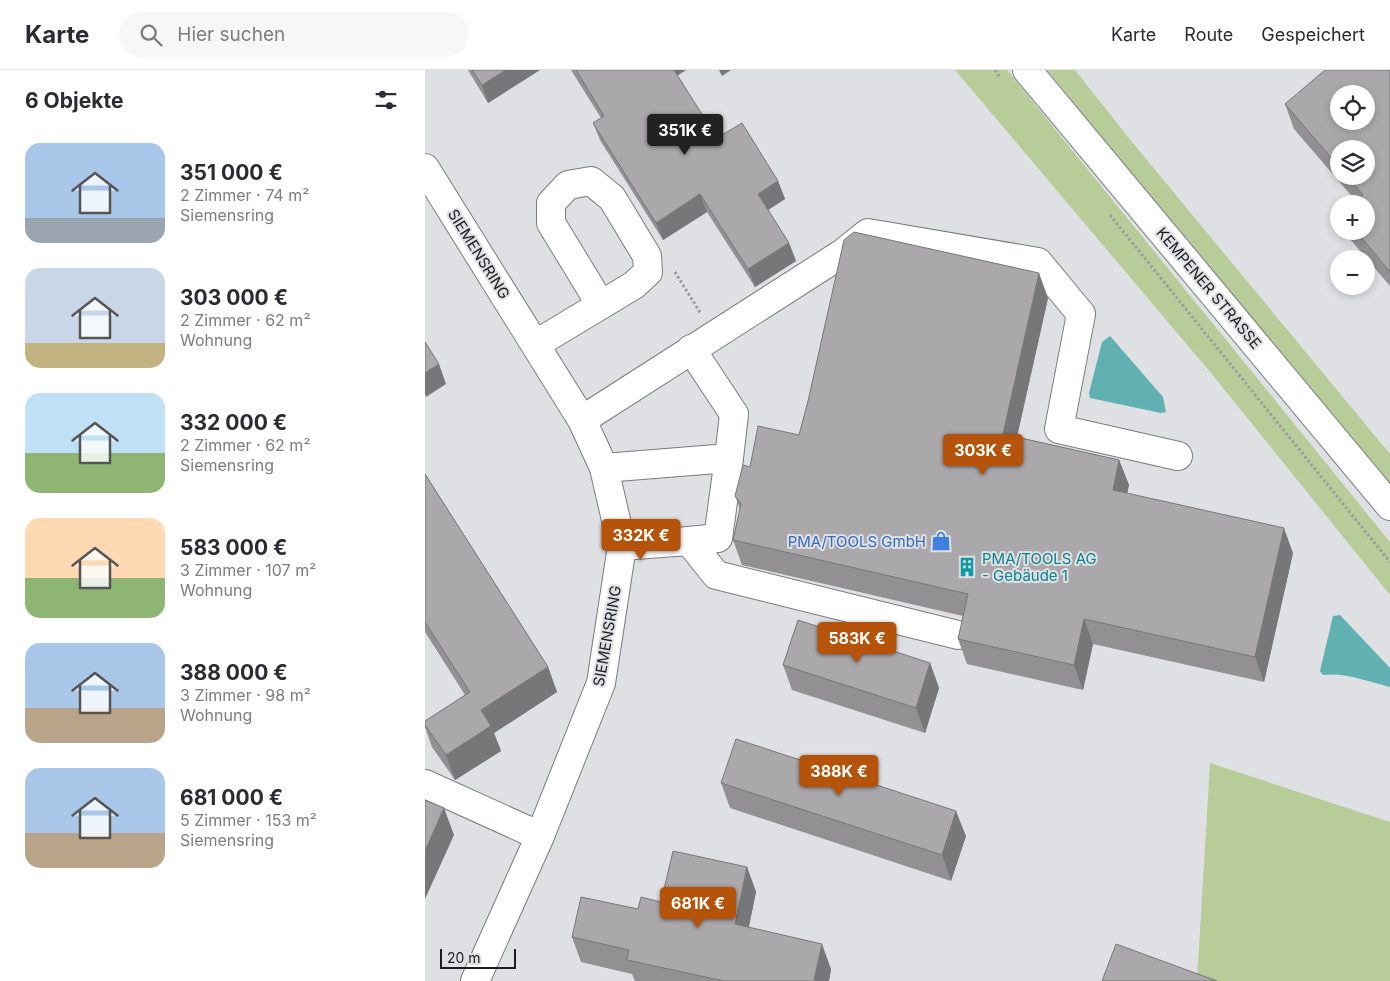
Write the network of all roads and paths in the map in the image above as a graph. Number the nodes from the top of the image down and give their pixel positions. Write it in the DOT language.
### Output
graph roads {
  1 [pos="995,70"];
  2 [pos="1016,76"];
  3 [pos="425,168"];
  4 [pos="1107,212"];
  5 [pos="647,256"];
  6 [pos="601,305"];
  7 [pos="715,335"];
  8 [pos="536,344"];
  9 [pos="691,349"];
  10 [pos="582,420"];
  11 [pos="1178,456"];
  12 [pos="729,458"];
  13 [pos="604,468"];
  14 [pos="1390,506"];
  15 [pos="689,541"];
  16 [pos="622,546"];
  17 [pos="1390,562"];
  18 [pos="958,635"];
  19 [pos="425,784"];
  20 [pos="540,836"];
  21 [pos="475,981"];
  1 -- 2 [label="path"];
  2 -- 14 [label="street, KEMPENER STRASSE"];
  3 -- 8 [label="street, SIEMENSRING"];
  4 -- 17 [label="path"];
  5 -- 6 [label="street"];
  5 -- 6 [label="street"];
  5 -- 7 [label="path"];
  6 -- 8 [label="street"];
  7 -- 9 [label="street"];
  7 -- 11 [label="street"];
  8 -- 10 [label="street, SIEMENSRING"];
  9 -- 10 [label="street"];
  9 -- 12 [label="street"];
  10 -- 13 [label="street, SIEMENSRING"];
  12 -- 13 [label="street"];
  12 -- 15 [label="street"];
  13 -- 16 [label="street, SIEMENSRING"];
  15 -- 16 [label="street"];
  15 -- 18 [label="street"];
  16 -- 20 [label="street, SIEMENSRING"];
  19 -- 20 [label="street"];
  20 -- 21 [label="street, SIEMENSRING"];
}
